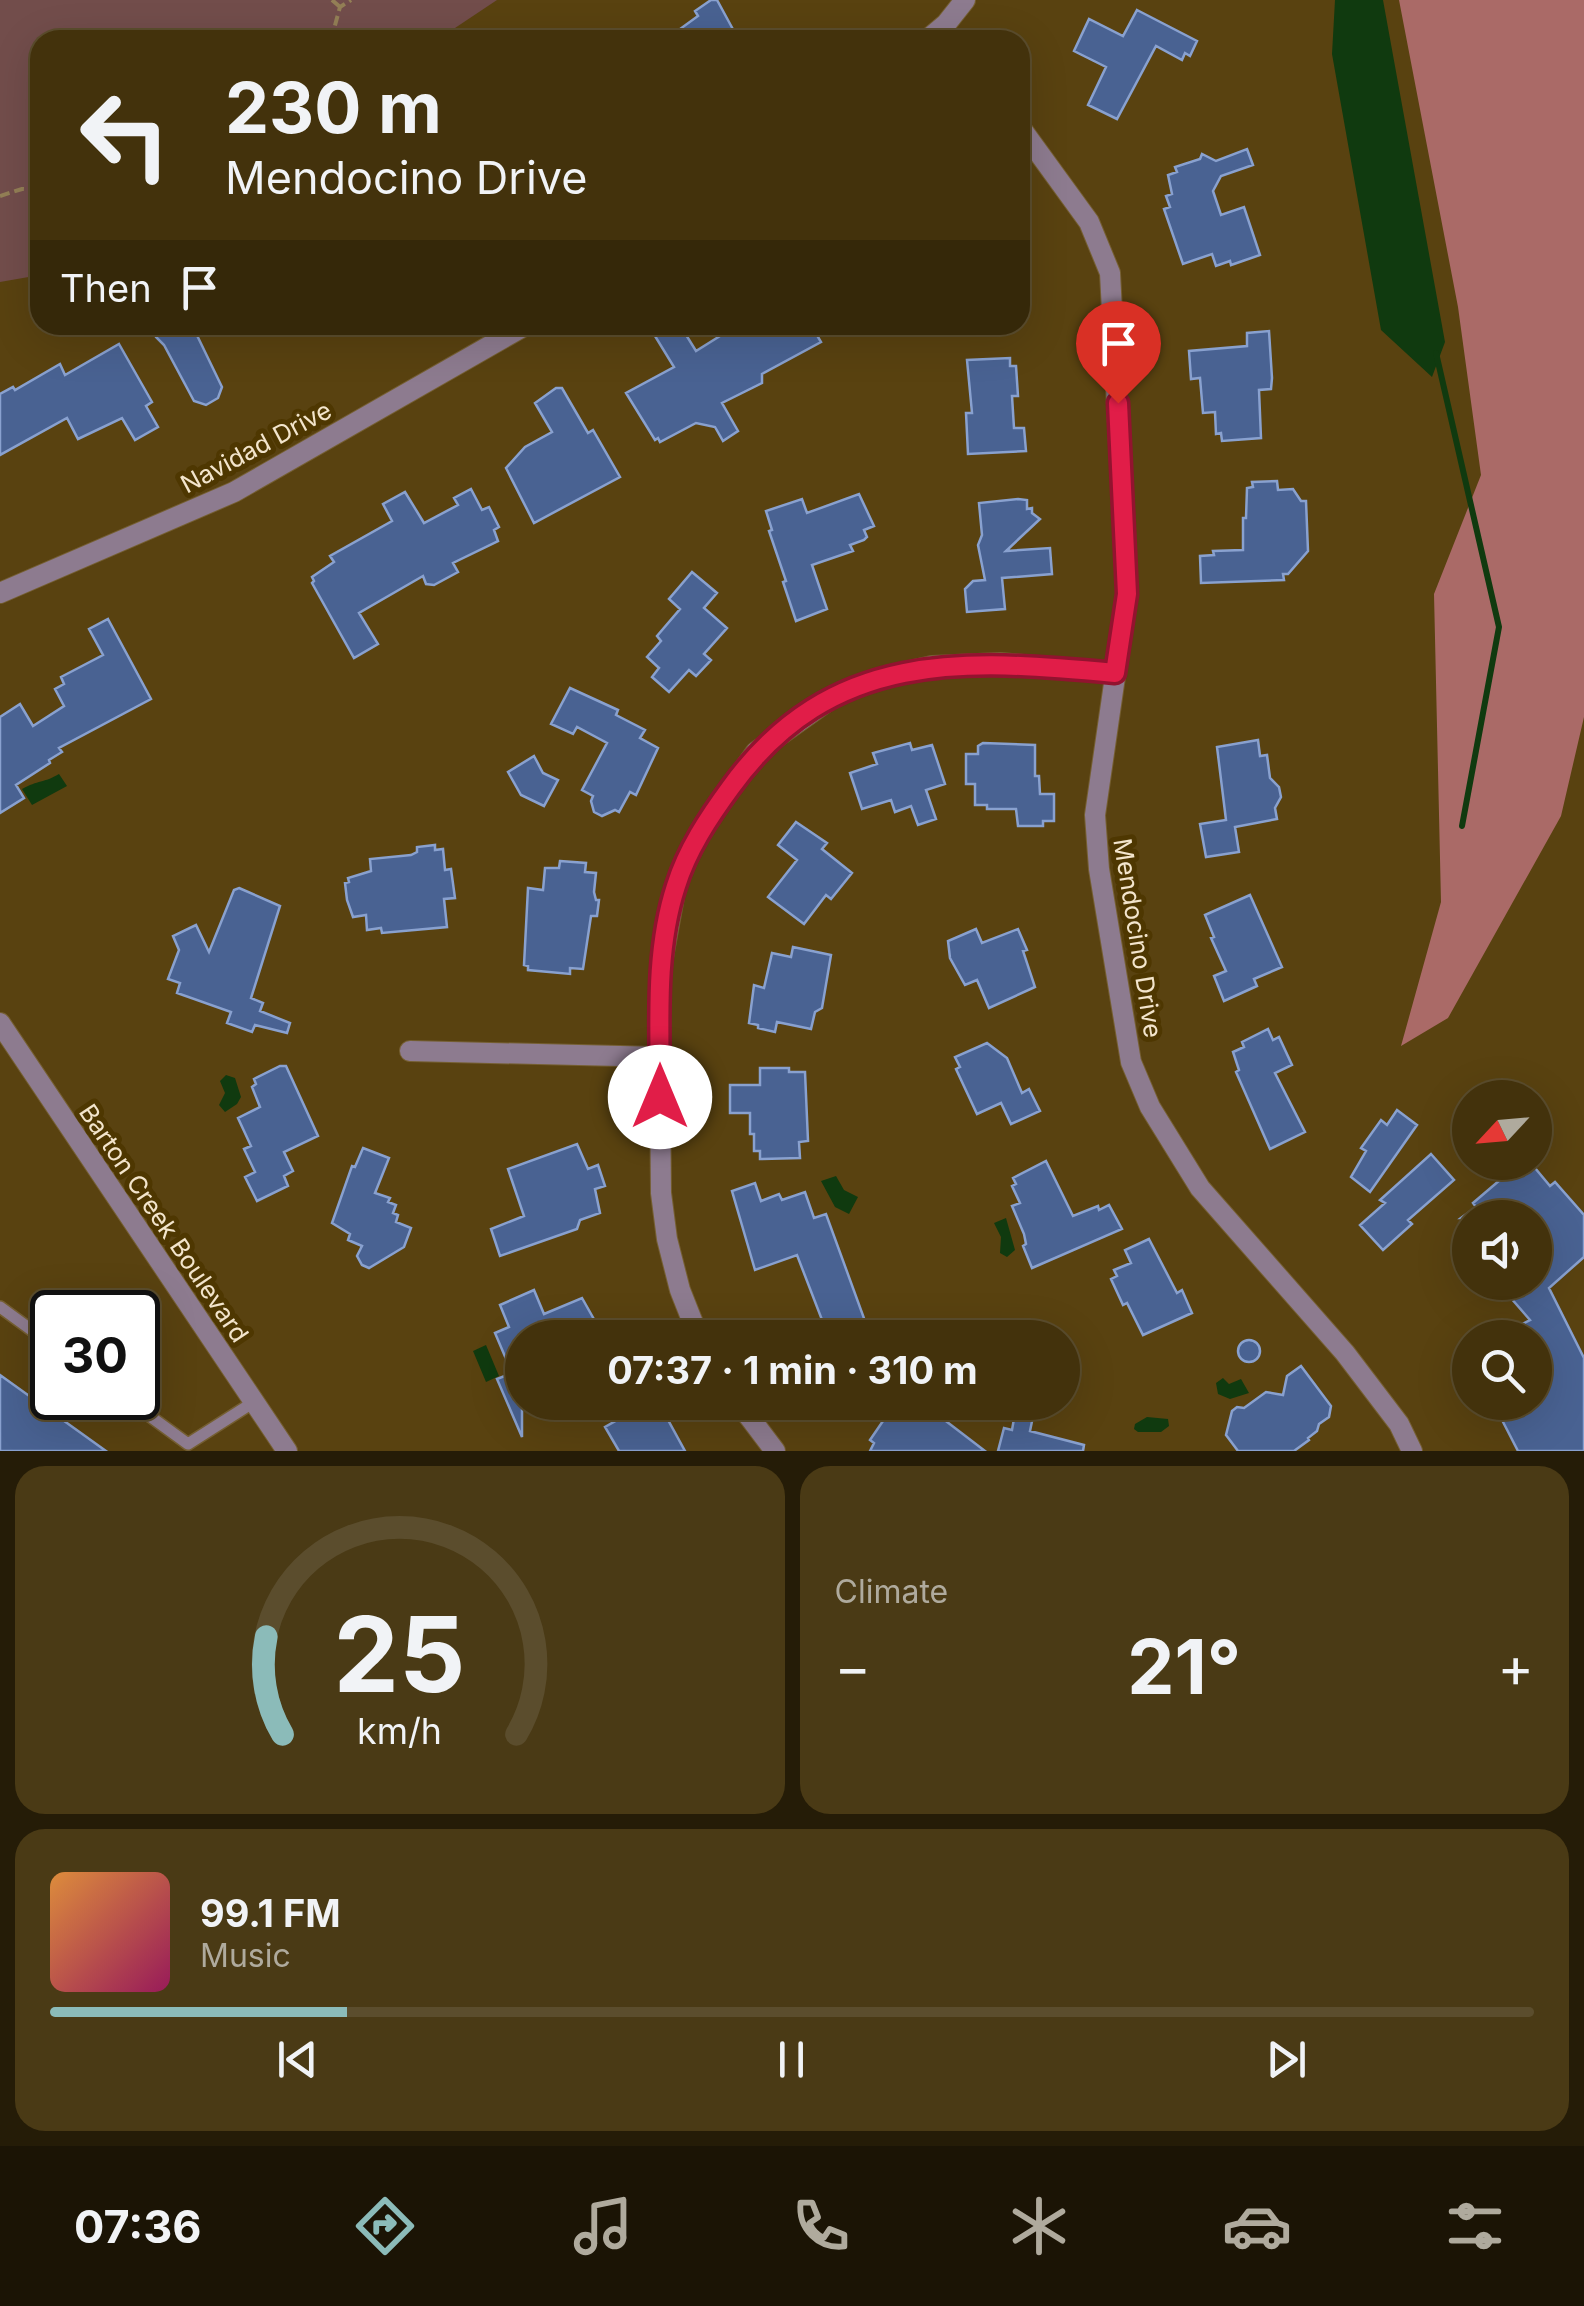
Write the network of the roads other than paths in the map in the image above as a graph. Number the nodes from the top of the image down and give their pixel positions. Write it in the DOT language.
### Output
graph roads {
  1 [pos="965,0"];
  2 [pos="952,30"];
  3 [pos="1030,141"];
  4 [pos="509,335"];
  5 [pos="0,593"];
  6 [pos="1115,673"];
  7 [pos="0,1023"];
  8 [pos="410,1051"];
  9 [pos="660,1057"];
  10 [pos="0,1307"];
  11 [pos="692,1320"];
  12 [pos="30,1329"];
  13 [pos="254,1402"];
  14 [pos="155,1420"];
  15 [pos="752,1420"];
  16 [pos="195,1446"];
  17 [pos="287,1451"];
  18 [pos="775,1451"];
  19 [pos="1412,1451"];
  1 -- 2 [label="street"];
  3 -- 6 [label="street, Mendocino Drive"];
  4 -- 5 [label="street, Navidad Drive"];
  6 -- 9 [label="street"];
  6 -- 19 [label="street, Mendocino Drive"];
  7 -- 13 [label="street, Barton Creek Boulevard"];
  8 -- 9 [label="street"];
  9 -- 11 [label="street"];
  10 -- 12 [label="lane"];
  13 -- 16 [label="lane"];
  13 -- 17 [label="street, Barton Creek Boulevard"];
  14 -- 16 [label="lane"];
  15 -- 18 [label="street"];
}
